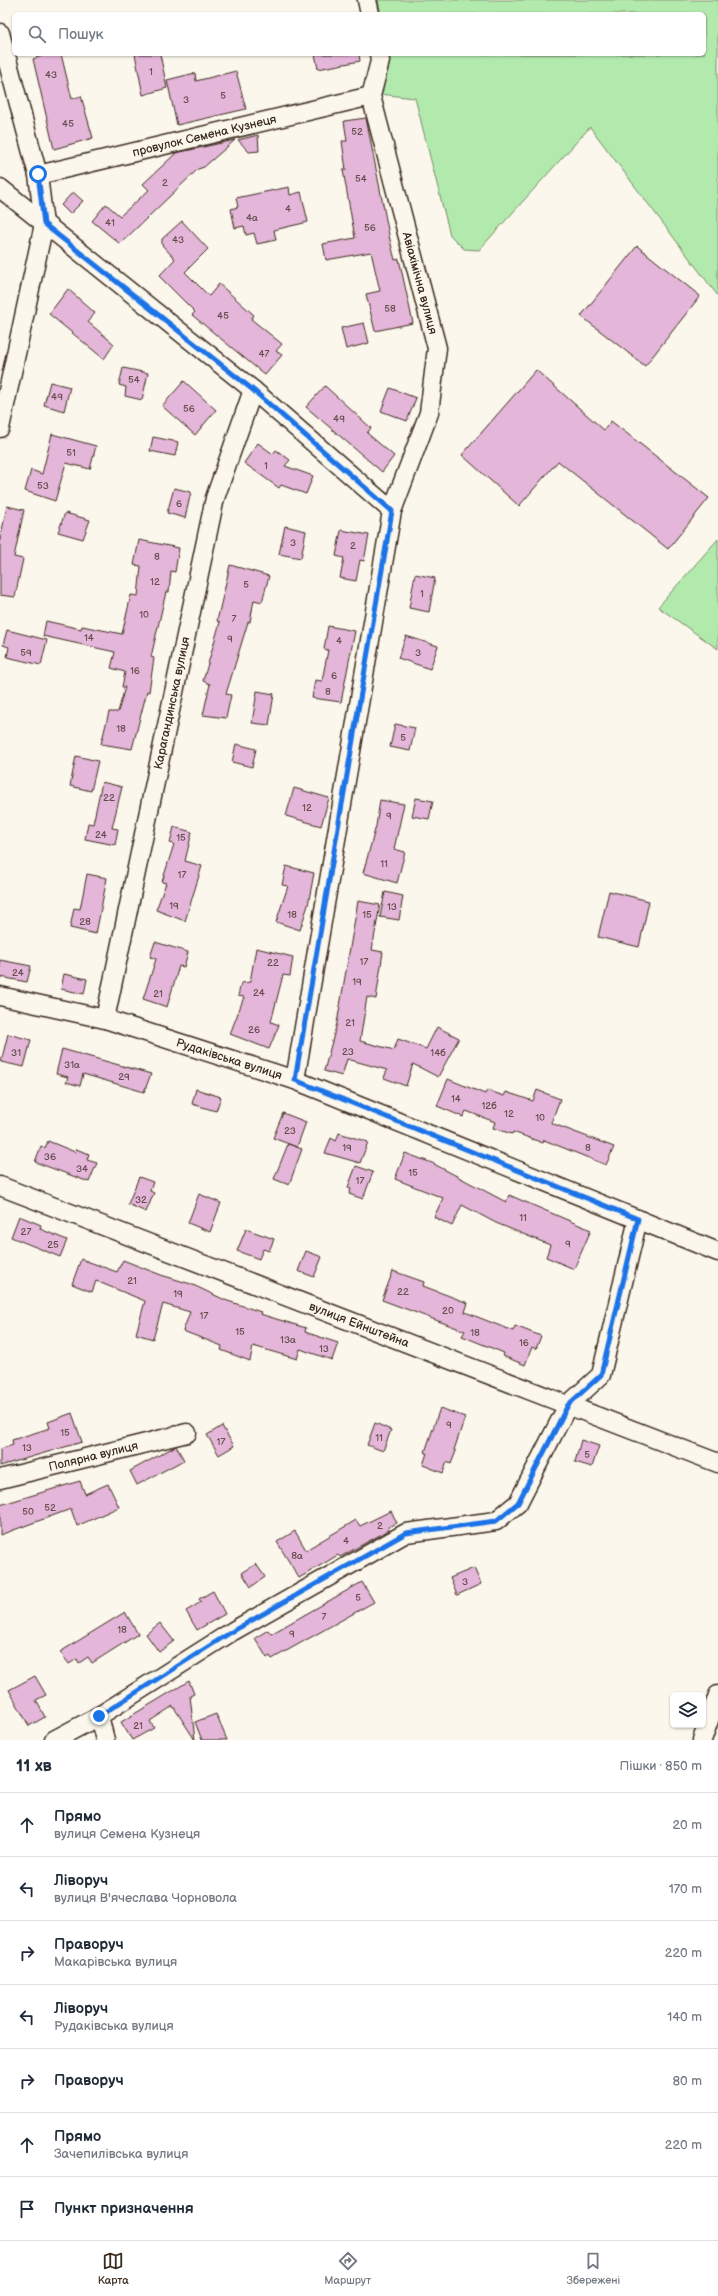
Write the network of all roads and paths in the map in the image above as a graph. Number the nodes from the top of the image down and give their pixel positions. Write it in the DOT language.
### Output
graph roads {
  1 [pos="367,0"];
  2 [pos="370,12"];
  3 [pos="0,34"];
  4 [pos="379,56"];
  5 [pos="373,103"];
  6 [pos="38,174"];
  7 [pos="0,188"];
  8 [pos="44,224"];
  9 [pos="253,390"];
  10 [pos="0,428"];
  11 [pos="392,511"];
  12 [pos="0,996"];
  13 [pos="105,1019"];
  14 [pos="295,1080"];
  15 [pos="0,1186"];
  16 [pos="638,1219"];
  17 [pos="718,1252"];
  18 [pos="568,1405"];
  19 [pos="187,1433"];
  20 [pos="718,1463"];
  21 [pos="0,1479"];
  22 [pos="718,1695"];
  23 [pos="99,1716"];
  24 [pos="54,1740"];
  25 [pos="105,1740"];
  26 [pos="702,1740"];
  1 -- 2 [label="street"];
  3 -- 6 [label="street"];
  4 -- 5 [label="street, Авіахімічна вулиця"];
  5 -- 6 [label="street, провулок Семена Кузнеця"];
  5 -- 11 [label="street, Авіахімічна вулиця"];
  6 -- 8 [label="street"];
  7 -- 8 [label="street"];
  8 -- 9 [label="street"];
  8 -- 10 [label="street"];
  9 -- 11 [label="street"];
  9 -- 13 [label="street, Карагандинська вулиця"];
  11 -- 14 [label="street, Авіахімічна вулиця"];
  12 -- 13 [label="street, Рудаківська вулиця"];
  13 -- 14 [label="street, Рудаківська вулиця"];
  14 -- 16 [label="street, Рудаківська вулиця"];
  15 -- 18 [label="street, вулиця Ейнштейна"];
  16 -- 17 [label="street, Рудаківська вулиця"];
  16 -- 18 [label="street"];
  18 -- 20 [label="street, вулиця Ейнштейна"];
  18 -- 23 [label="street"];
  19 -- 21 [label="street, Полярна вулиця"];
  22 -- 26 [label="street"];
  23 -- 24 [label="street"];
  23 -- 25 [label="street"];
}
